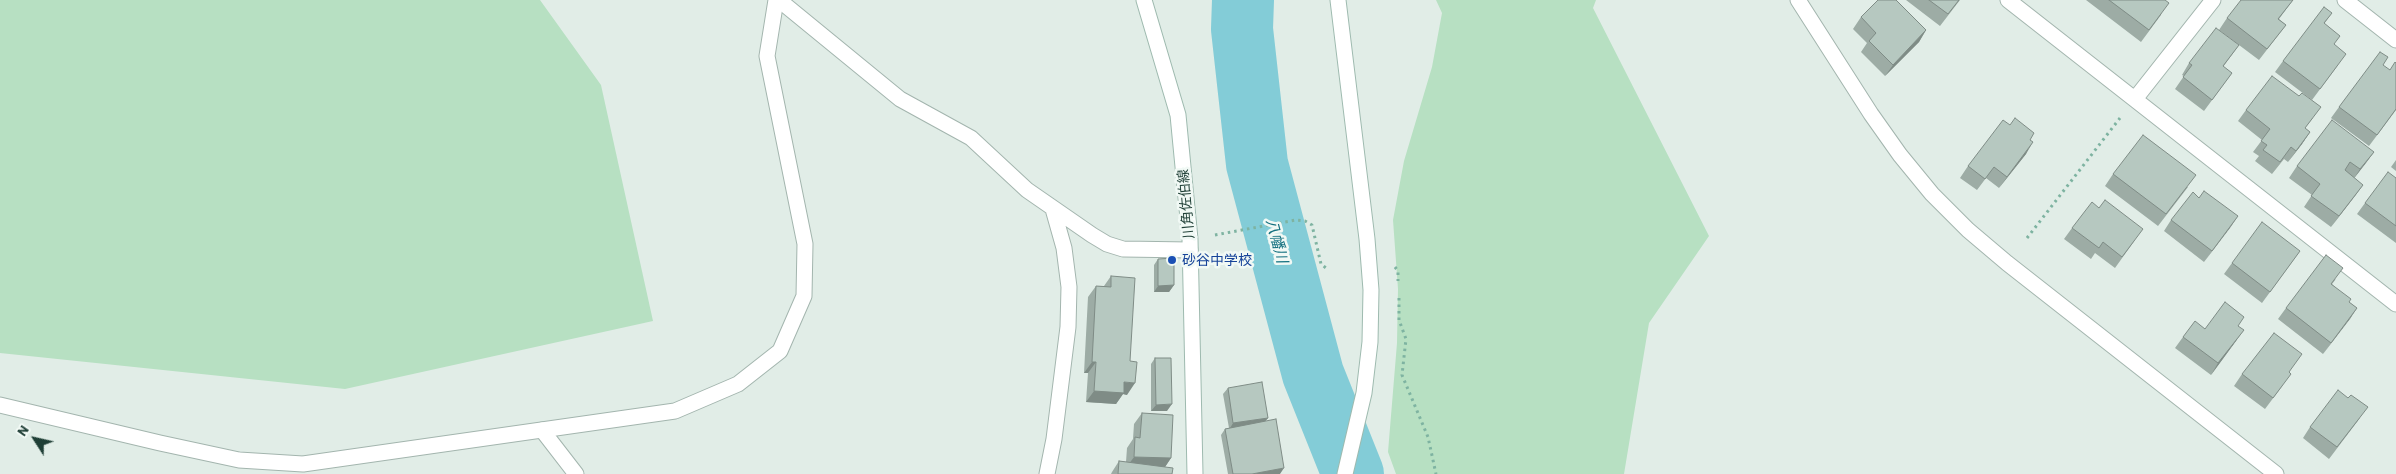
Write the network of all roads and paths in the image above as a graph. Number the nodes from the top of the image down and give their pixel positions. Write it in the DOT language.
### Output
graph roads {
  1 [pos="778,0"];
  2 [pos="1144,0"];
  3 [pos="1338,0"];
  4 [pos="1798,0"];
  5 [pos="2008,0"];
  6 [pos="2213,0"];
  7 [pos="2345,0"];
  8 [pos="2396,40"];
  9 [pos="2130,105"];
  10 [pos="1053,209"];
  11 [pos="1209,236"];
  12 [pos="2027,238"];
  13 [pos="1190,250"];
  14 [pos="1394,267"];
  15 [pos="1326,268"];
  16 [pos="2396,304"];
  17 [pos="0,405"];
  18 [pos="542,430"];
  19 [pos="576,474"];
  20 [pos="1046,474"];
  21 [pos="1195,474"];
  22 [pos="1345,474"];
  23 [pos="1436,474"];
  24 [pos="2276,474"];
  1 -- 10 [label="street"];
  1 -- 18 [label="street"];
  2 -- 13 [label="street, 川角佐伯線"];
  3 -- 22 [label="street"];
  4 -- 24 [label="street"];
  5 -- 9 [label="street"];
  6 -- 9 [label="street"];
  7 -- 8 [label="street"];
  9 -- 12 [label="path"];
  9 -- 16 [label="street"];
  10 -- 13 [label="street"];
  10 -- 20 [label="street"];
  11 -- 15 [label="path"];
  13 -- 21 [label="street, 川角佐伯線"];
  14 -- 23 [label="path"];
  17 -- 18 [label="street"];
  18 -- 19 [label="street"];
}
